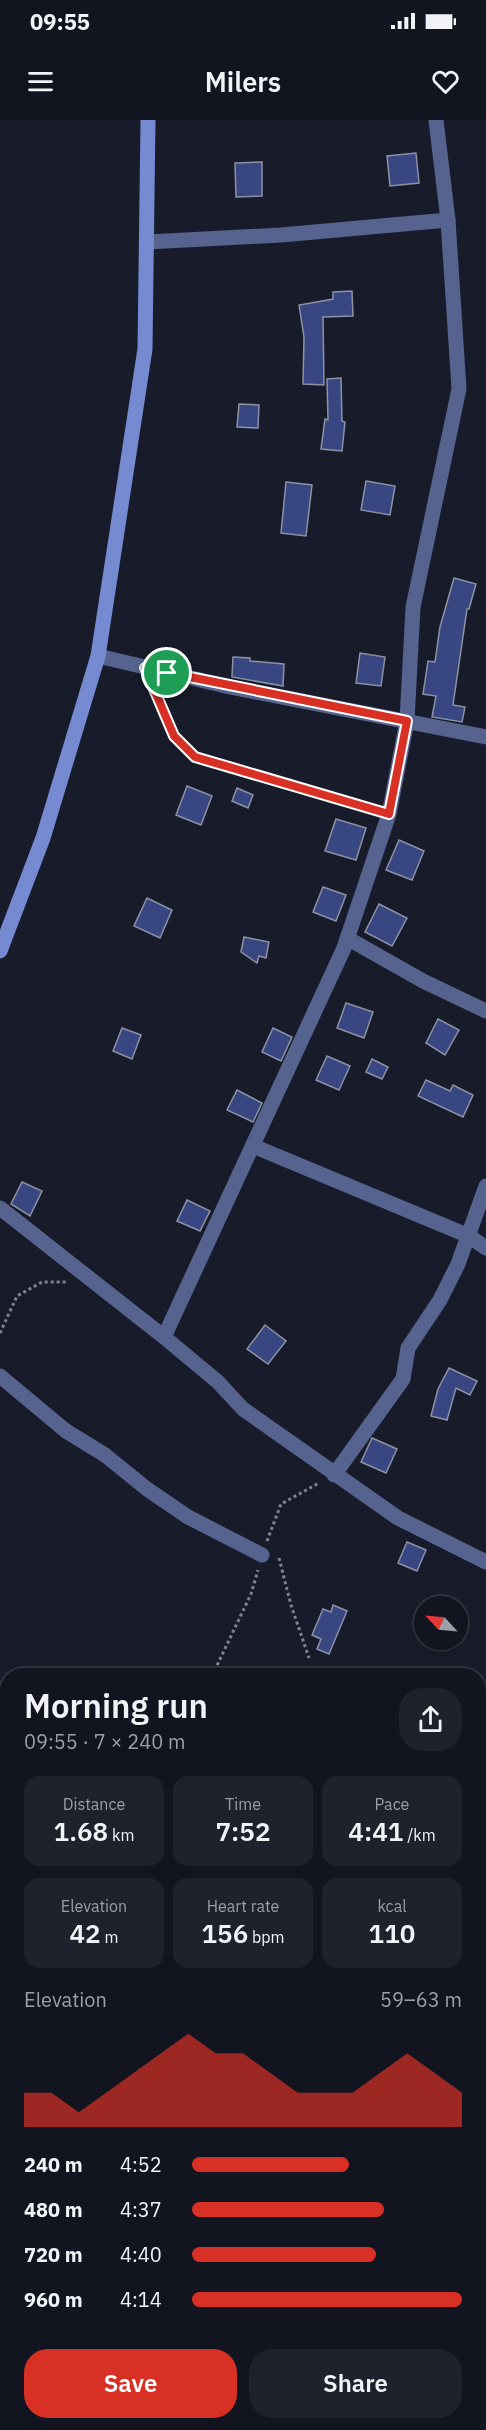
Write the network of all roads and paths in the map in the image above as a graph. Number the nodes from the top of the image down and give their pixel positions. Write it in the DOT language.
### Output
graph roads {
  1 [pos="148,120"];
  2 [pos="436,120"];
  3 [pos="448,220"];
  4 [pos="147,242"];
  5 [pos="98,656"];
  6 [pos="145,668"];
  7 [pos="407,721"];
  8 [pos="486,737"];
  9 [pos="389,814"];
  10 [pos="347,938"];
  11 [pos="0,951"];
  12 [pos="486,1011"];
  13 [pos="253,1146"];
  14 [pos="486,1186"];
  15 [pos="0,1208"];
  16 [pos="469,1236"];
  17 [pos="486,1248"];
  18 [pos="94,1282"];
  19 [pos="0,1333"];
  20 [pos="164,1337"];
  21 [pos="0,1376"];
  22 [pos="334,1475"];
  23 [pos="272,1530"];
  24 [pos="274,1540"];
  25 [pos="269,1553"];
  26 [pos="486,1562"];
  27 [pos="216,1668"];
  28 [pos="313,1668"];
  1 -- 4 [label="main road"];
  2 -- 3 [label="street"];
  3 -- 4 [label="street"];
  3 -- 7 [label="street"];
  4 -- 5 [label="main road"];
  5 -- 6 [label="street"];
  5 -- 11 [label="main road"];
  6 -- 7 [label="street"];
  6 -- 9 [label="path"];
  7 -- 8 [label="street"];
  7 -- 9 [label="street"];
  9 -- 10 [label="street"];
  10 -- 12 [label="street"];
  10 -- 13 [label="street"];
  13 -- 16 [label="street"];
  13 -- 20 [label="street"];
  14 -- 16 [label="street"];
  15 -- 18 [label="street"];
  16 -- 17 [label="street"];
  16 -- 22 [label="street"];
  18 -- 19 [label="path"];
  18 -- 20 [label="street"];
  20 -- 22 [label="street"];
  21 -- 25 [label="street"];
  22 -- 23 [label="path"];
  22 -- 26 [label="street"];
  23 -- 24 [label="path"];
  23 -- 25 [label="path"];
  25 -- 27 [label="path"];
  25 -- 28 [label="path"];
}
